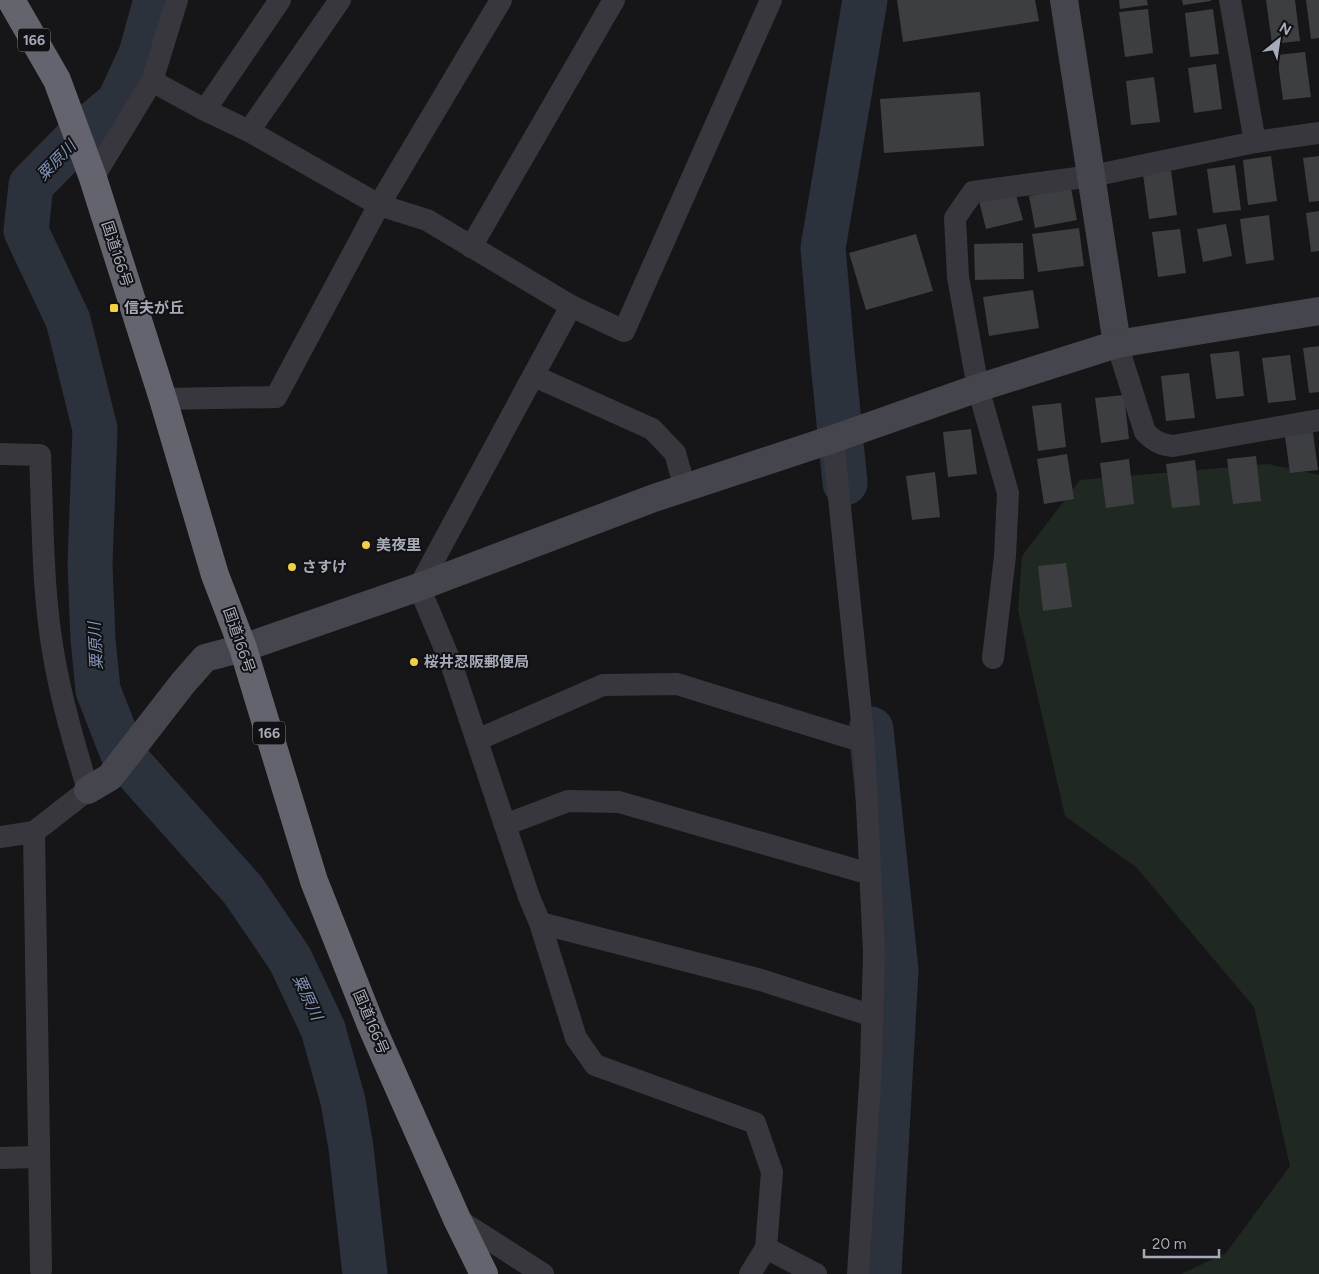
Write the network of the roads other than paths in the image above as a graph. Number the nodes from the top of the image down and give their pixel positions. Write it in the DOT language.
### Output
graph roads {
  1 [pos="12,0"];
  2 [pos="177,0"];
  3 [pos="280,0"];
  4 [pos="340,0"];
  5 [pos="501,0"];
  6 [pos="614,0"];
  7 [pos="770,0"];
  8 [pos="1064,0"];
  9 [pos="1230,0"];
  10 [pos="152,81"];
  11 [pos="205,110"];
  12 [pos="249,131"];
  13 [pos="1319,133"];
  14 [pos="1255,142"];
  15 [pos="1092,176"];
  16 [pos="93,178"];
  17 [pos="379,205"];
  18 [pos="471,247"];
  19 [pos="571,306"];
  20 [pos="1319,311"];
  21 [pos="1117,344"];
  22 [pos="534,376"];
  23 [pos="978,388"];
  24 [pos="163,399"];
  25 [pos="1319,420"];
  26 [pos="833,439"];
  27 [pos="0,454"];
  28 [pos="685,488"];
  29 [pos="419,587"];
  30 [pos="243,648"];
  31 [pos="993,658"];
  32 [pos="477,740"];
  33 [pos="864,742"];
  34 [pos="99,783"];
  35 [pos="505,825"];
  36 [pos="34,832"];
  37 [pos="0,838"];
  38 [pos="870,874"];
  39 [pos="540,923"];
  40 [pos="873,1016"];
  41 [pos="0,1158"];
  42 [pos="39,1158"];
  43 [pos="457,1219"];
  44 [pos="766,1248"];
  45 [pos="41,1270"];
  46 [pos="484,1274"];
  47 [pos="543,1274"];
  48 [pos="750,1274"];
  49 [pos="816,1274"];
  50 [pos="858,1274"];
  1 -- 16 [label="highway, 国道166号 / 166"];
  2 -- 10 [label="street"];
  3 -- 11 [label="street"];
  4 -- 12 [label="street"];
  5 -- 17 [label="street"];
  6 -- 18 [label="street"];
  7 -- 19 [label="street"];
  8 -- 15 [label="street"];
  9 -- 14 [label="street"];
  10 -- 11 [label="street"];
  10 -- 16 [label="street"];
  11 -- 12 [label="street"];
  12 -- 17 [label="street"];
  13 -- 14 [label="street"];
  14 -- 15 [label="street"];
  15 -- 21 [label="street"];
  15 -- 23 [label="street"];
  16 -- 24 [label="highway, 国道166号 / 166"];
  17 -- 18 [label="street"];
  17 -- 24 [label="street"];
  18 -- 19 [label="street"];
  19 -- 22 [label="street"];
  20 -- 21 [label="street"];
  21 -- 23 [label="street"];
  21 -- 25 [label="street"];
  22 -- 28 [label="street"];
  22 -- 29 [label="street"];
  23 -- 26 [label="street"];
  23 -- 31 [label="street"];
  24 -- 30 [label="highway, 国道166号 / 166"];
  26 -- 28 [label="street"];
  26 -- 33 [label="street"];
  27 -- 34 [label="street"];
  28 -- 29 [label="street"];
  29 -- 30 [label="street"];
  29 -- 32 [label="street"];
  30 -- 34 [label="street"];
  30 -- 43 [label="highway, 国道166号 / 166"];
  32 -- 33 [label="street"];
  32 -- 35 [label="street"];
  33 -- 38 [label="street"];
  34 -- 36 [label="street"];
  35 -- 38 [label="street"];
  35 -- 39 [label="street"];
  36 -- 37 [label="street"];
  36 -- 42 [label="street"];
  38 -- 40 [label="street"];
  39 -- 40 [label="street"];
  39 -- 44 [label="street"];
  40 -- 50 [label="street"];
  41 -- 42 [label="street"];
  42 -- 45 [label="street"];
  43 -- 46 [label="highway, 国道166号 / 166"];
  43 -- 47 [label="street"];
  44 -- 48 [label="street"];
  44 -- 49 [label="street"];
}
